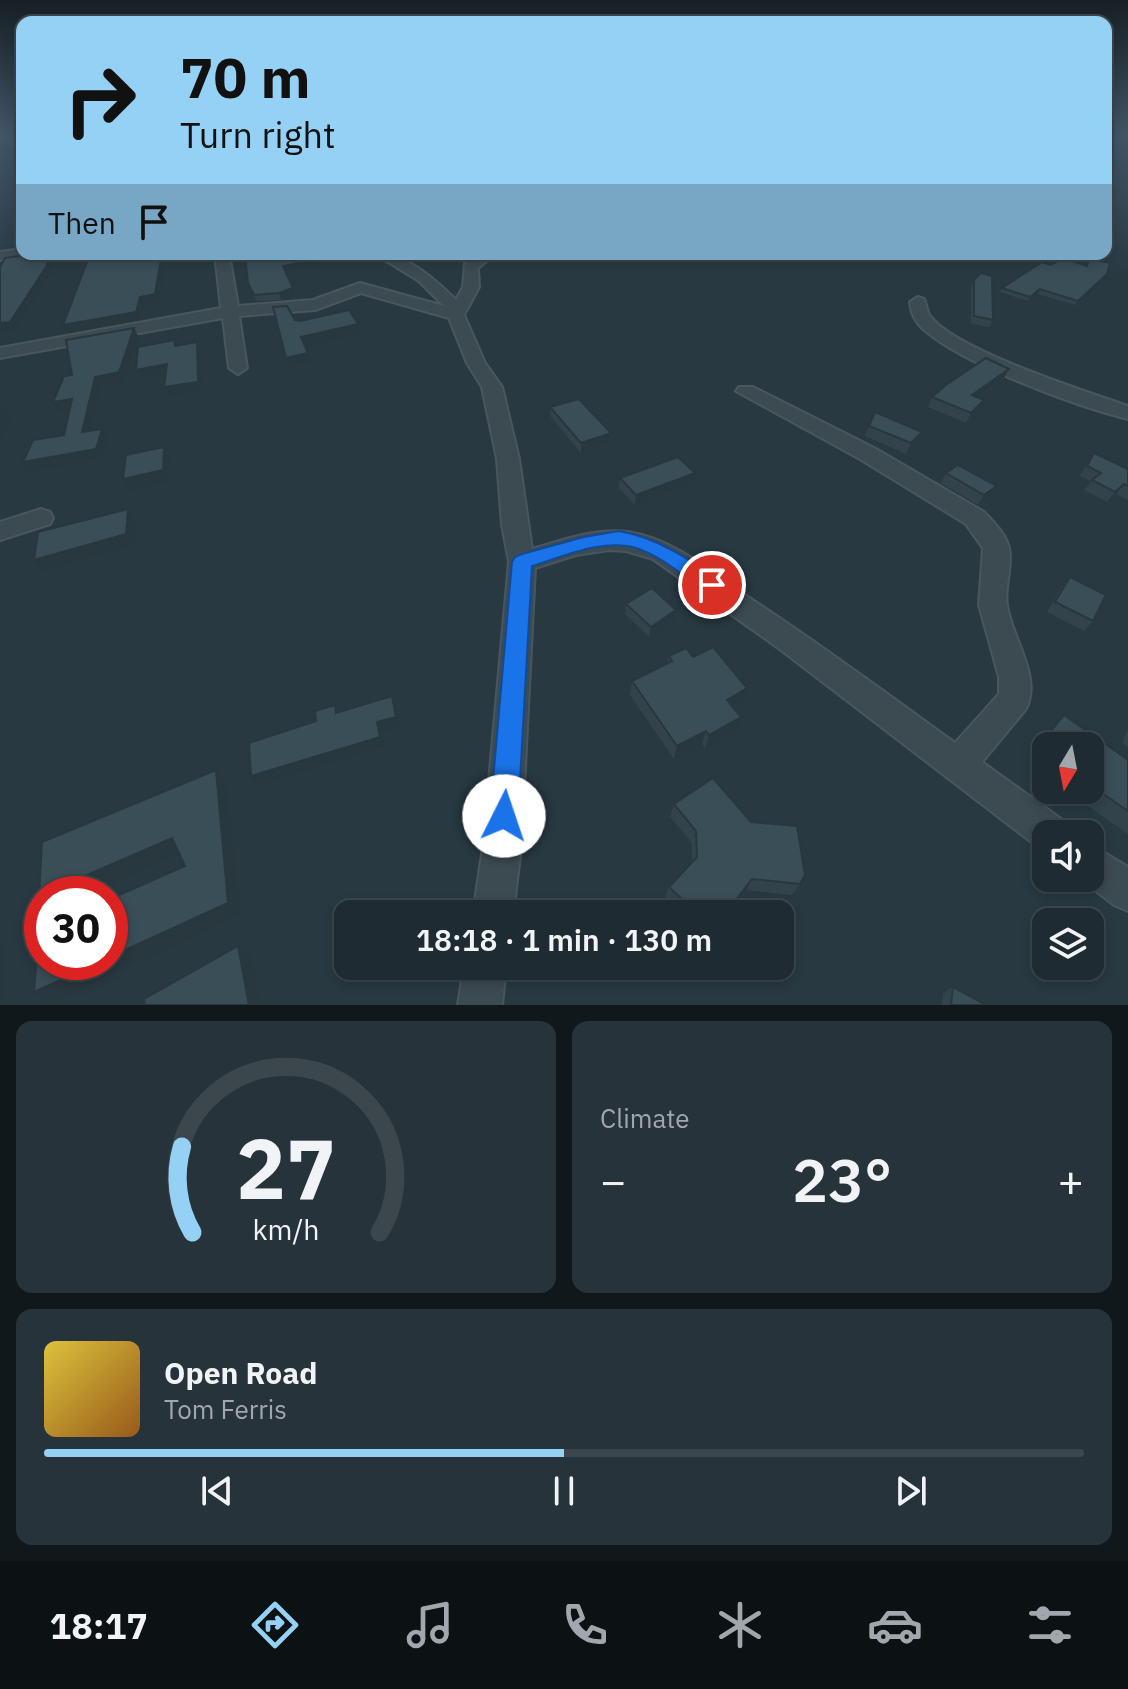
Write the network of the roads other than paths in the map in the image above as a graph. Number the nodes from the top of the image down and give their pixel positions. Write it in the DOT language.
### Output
graph roads {
  1 [pos="223,260"];
  2 [pos="391,260"];
  3 [pos="479,260"];
  4 [pos="918,302"];
  5 [pos="228,312"];
  6 [pos="456,315"];
  7 [pos="0,353"];
  8 [pos="238,368"];
  9 [pos="746,391"];
  10 [pos="1128,413"];
  11 [pos="41,518"];
  12 [pos="0,531"];
  13 [pos="522,562"];
  14 [pos="958,765"];
  15 [pos="1032,820"];
  16 [pos="1104,873"];
  17 [pos="1128,891"];
  18 [pos="495,900"];
  19 [pos="483,980"];
  20 [pos="480,1005"];
  1 -- 5 [label="street"];
  2 -- 6 [label="street"];
  3 -- 6 [label="street"];
  4 -- 10 [label="street"];
  5 -- 6 [label="street"];
  5 -- 7 [label="street"];
  5 -- 8 [label="street"];
  6 -- 13 [label="street"];
  9 -- 14 [label="street"];
  11 -- 12 [label="street"];
  13 -- 14 [label="street"];
  13 -- 18 [label="street"];
  14 -- 15 [label="street"];
  16 -- 17 [label="street"];
  19 -- 20 [label="street"];
}
